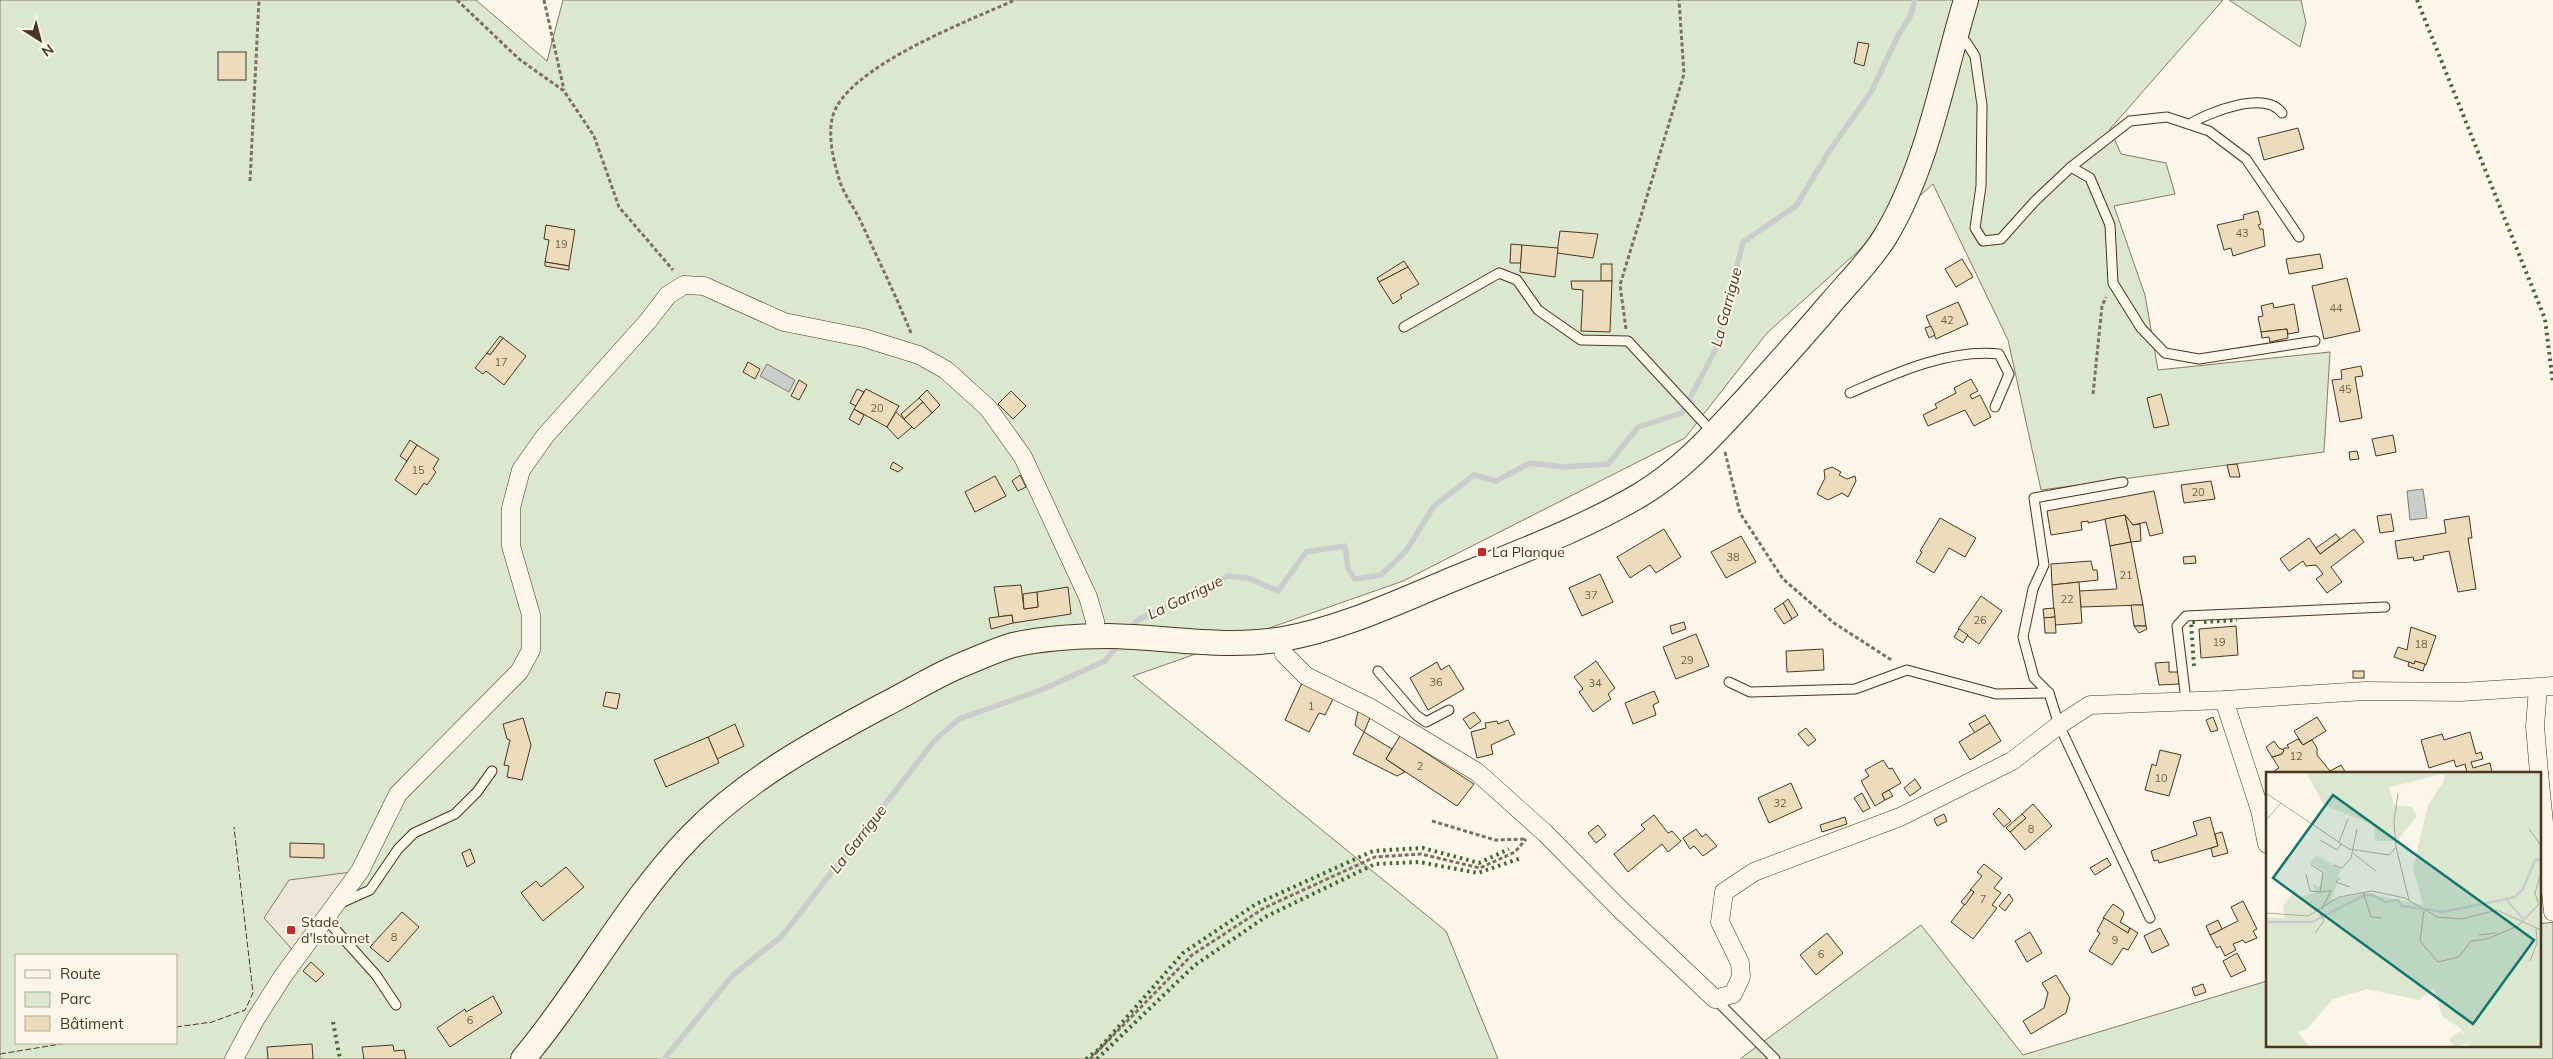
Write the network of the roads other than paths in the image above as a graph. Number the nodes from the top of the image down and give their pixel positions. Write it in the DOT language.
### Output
graph roads {
  1 [pos="1963,0"];
  2 [pos="1955,36"];
  3 [pos="2282,113"];
  4 [pos="2190,124"];
  5 [pos="2071,167"];
  6 [pos="2299,237"];
  7 [pos="1404,327"];
  8 [pos="2315,341"];
  9 [pos="1850,393"];
  10 [pos="1995,407"];
  11 [pos="1714,434"];
  12 [pos="2123,482"];
  13 [pos="2386,607"];
  14 [pos="1102,637"];
  15 [pos="1280,640"];
  16 [pos="1378,671"];
  17 [pos="1729,682"];
  18 [pos="2546,687"];
  19 [pos="2049,693"];
  20 [pos="2186,700"];
  21 [pos="2224,700"];
  22 [pos="1449,710"];
  23 [pos="2059,725"];
  24 [pos="492,771"];
  25 [pos="2539,772"];
  26 [pos="2540,783"];
  27 [pos="2266,839"];
  28 [pos="330,912"];
  29 [pos="2553,912"];
  30 [pos="2150,918"];
  31 [pos="1716,999"];
  32 [pos="396,1005"];
  33 [pos="234,1059"];
  34 [pos="523,1059"];
  35 [pos="1775,1059"];
  1 -- 2 [label="street"];
  2 -- 5 [label="lane"];
  2 -- 11 [label="street"];
  3 -- 4 [label="lane"];
  4 -- 5 [label="lane"];
  4 -- 6 [label="lane"];
  5 -- 8 [label="lane"];
  7 -- 11 [label="lane"];
  9 -- 10 [label="lane"];
  11 -- 15 [label="street"];
  12 -- 19 [label="lane"];
  13 -- 20 [label="lane"];
  14 -- 15 [label="street"];
  14 -- 28 [label="street"];
  14 -- 34 [label="street"];
  15 -- 31 [label="street"];
  16 -- 22 [label="lane"];
  17 -- 19 [label="lane"];
  18 -- 21 [label="street"];
  18 -- 25 [label="street"];
  19 -- 23 [label="lane"];
  20 -- 21 [label="street"];
  20 -- 23 [label="street"];
  21 -- 27 [label="street"];
  23 -- 30 [label="lane"];
  23 -- 31 [label="street"];
  24 -- 28 [label="lane"];
  26 -- 29 [label="street"];
  28 -- 32 [label="lane"];
  28 -- 33 [label="street"];
  31 -- 35 [label="lane"];
}
